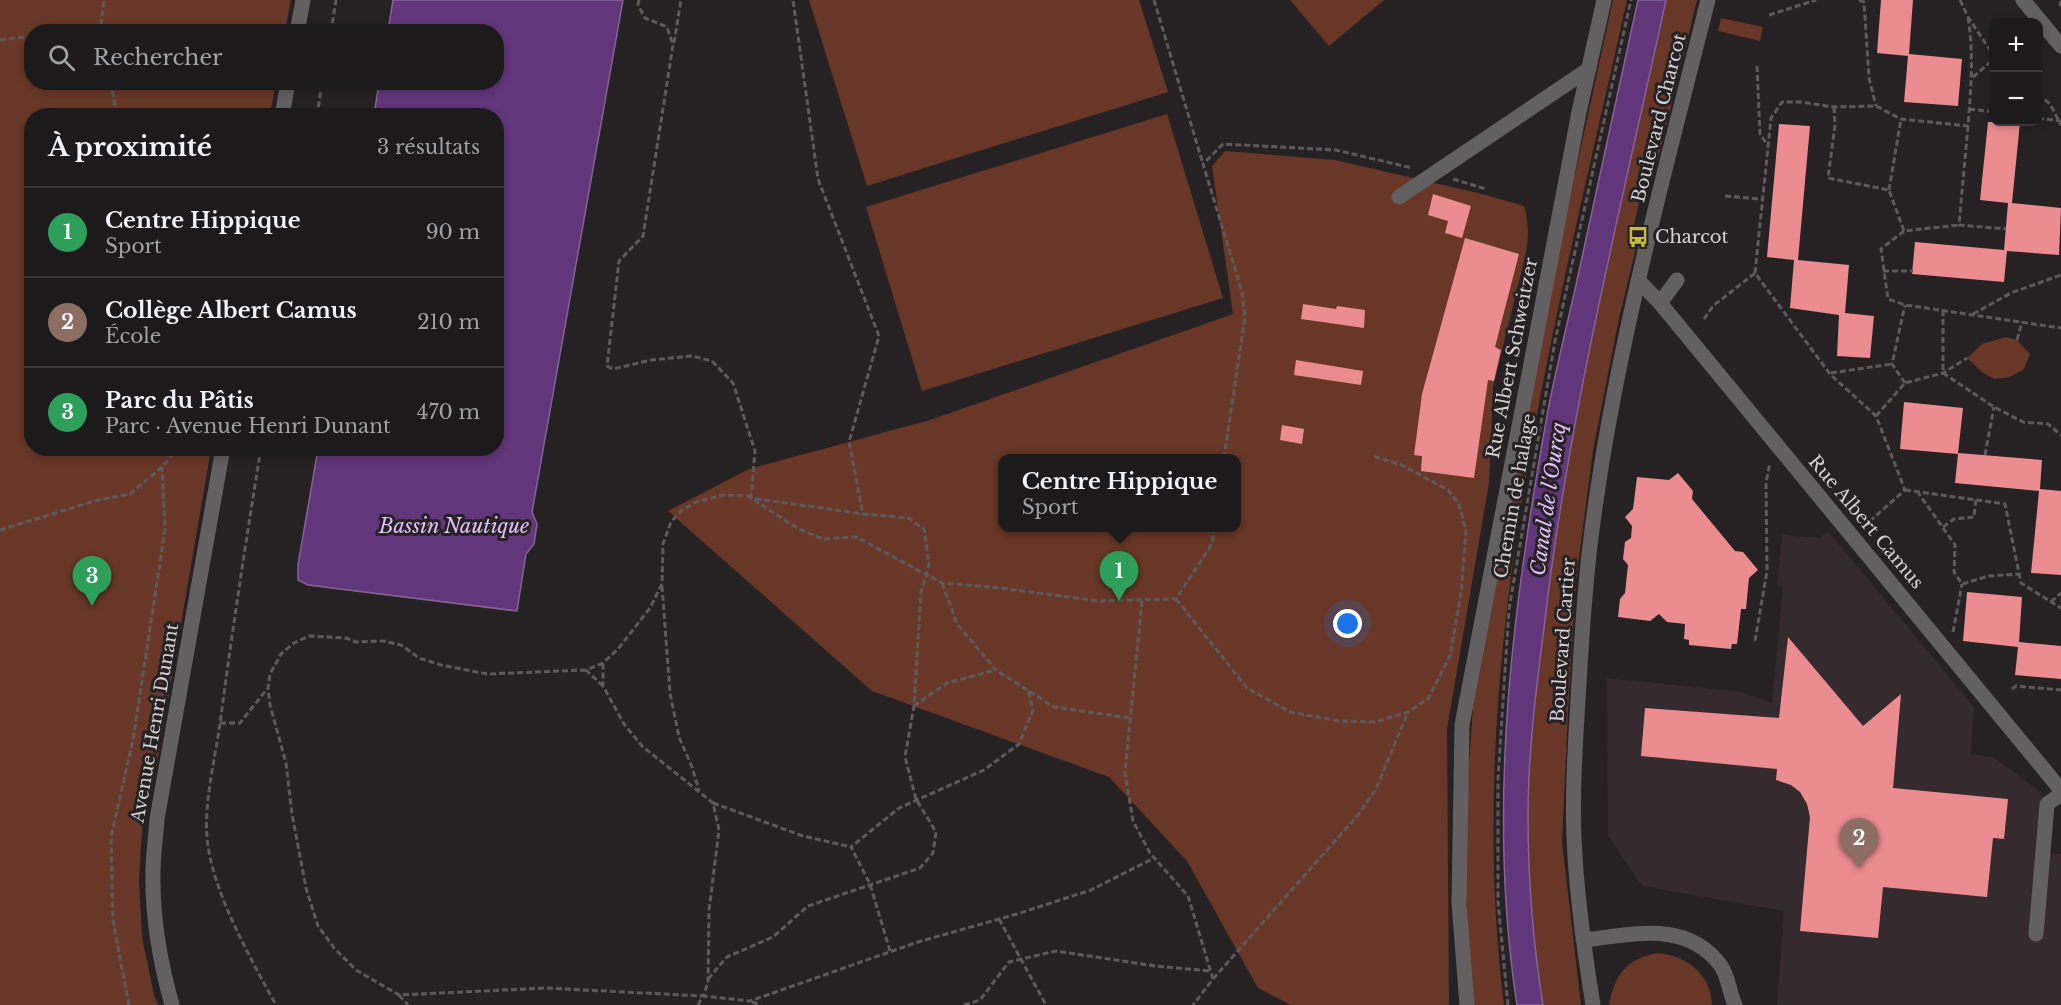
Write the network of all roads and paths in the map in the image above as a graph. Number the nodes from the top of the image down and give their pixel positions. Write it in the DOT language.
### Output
graph roads {
  1 [pos="104,0"];
  2 [pos="303,0"];
  3 [pos="336,0"];
  4 [pos="639,0"];
  5 [pos="681,0"];
  6 [pos="793,0"];
  7 [pos="1154,0"];
  8 [pos="1604,0"];
  9 [pos="1631,0"];
  10 [pos="1708,0"];
  11 [pos="1816,0"];
  12 [pos="1859,0"];
  13 [pos="1960,0"];
  14 [pos="2023,0"];
  15 [pos="2061,1"];
  16 [pos="2060,6"];
  17 [pos="1769,15"];
  18 [pos="1968,16"];
  19 [pos="101,24"];
  20 [pos="298,24"];
  21 [pos="332,24"];
  22 [pos="24,37"];
  23 [pos="0,40"];
  24 [pos="673,45"];
  25 [pos="2061,46"];
  26 [pos="1989,50"];
  27 [pos="1989,63"];
  28 [pos="1757,66"];
  29 [pos="1588,69"];
  30 [pos="1973,77"];
  31 [pos="112,90"];
  32 [pos="287,90"];
  33 [pos="321,90"];
  34 [pos="2043,98"];
  35 [pos="1876,106"];
  36 [pos="1834,107"];
  37 [pos="116,108"];
  38 [pos="283,108"];
  39 [pos="318,108"];
  40 [pos="1970,109"];
  41 [pos="1989,111"];
  42 [pos="1901,119"];
  43 [pos="2043,119"];
  44 [pos="2060,122"];
  45 [pos="1968,126"];
  46 [pos="1768,146"];
  47 [pos="1203,164"];
  48 [pos="1433,174"];
  49 [pos="1486,189"];
  50 [pos="1889,190"];
  51 [pos="1725,196"];
  52 [pos="1399,197"];
  53 [pos="1763,199"];
  54 [pos="1959,225"];
  55 [pos="2006,229"];
  56 [pos="1904,231"];
  57 [pos="1883,271"];
  58 [pos="1912,271"];
  59 [pos="1755,273"];
  60 [pos="2061,275"];
  61 [pos="1677,280"];
  62 [pos="1639,281"];
  63 [pos="1660,303"];
  64 [pos="1905,305"];
  65 [pos="1943,310"];
  66 [pos="1973,314"];
  67 [pos="1704,319"];
  68 [pos="2022,322"];
  69 [pos="2061,328"];
  70 [pos="2017,340"];
  71 [pos="1967,358"];
  72 [pos="1892,364"];
  73 [pos="1943,373"];
  74 [pos="1830,374"];
  75 [pos="1905,383"];
  76 [pos="1994,407"];
  77 [pos="1876,416"];
  78 [pos="2061,435"];
  79 [pos="1773,440"];
  80 [pos="1225,454"];
  81 [pos="1985,455"];
  82 [pos="172,456"];
  83 [pos="222,456"];
  84 [pos="260,456"];
  85 [pos="1372,456"];
  86 [pos="162,467"];
  87 [pos="1905,490"];
  88 [pos="1917,491"];
  89 [pos="751,498"];
  90 [pos="1976,499"];
  91 [pos="863,514"];
  92 [pos="1871,520"];
  93 [pos="1943,527"];
  94 [pos="0,530"];
  95 [pos="1214,532"];
  96 [pos="925,574"];
  97 [pos="2019,574"];
  98 [pos="942,583"];
  99 [pos="662,584"];
  100 [pos="1962,584"];
  101 [pos="2061,593"];
  102 [pos="1176,599"];
  103 [pos="1142,601"];
  104 [pos="2051,602"];
  105 [pos="2061,608"];
  106 [pos="1952,639"];
  107 [pos="1755,641"];
  108 [pos="603,663"];
  109 [pos="586,670"];
  110 [pos="996,670"];
  111 [pos="603,686"];
  112 [pos="268,688"];
  113 [pos="2012,689"];
  114 [pos="2061,690"];
  115 [pos="1028,691"];
  116 [pos="914,706"];
  117 [pos="1408,712"];
  118 [pos="1130,718"];
  119 [pos="220,723"];
  120 [pos="699,790"];
  121 [pos="2061,792"];
  122 [pos="916,800"];
  123 [pos="713,803"];
  124 [pos="851,847"];
  125 [pos="1154,858"];
  126 [pos="870,884"];
  127 [pos="999,919"];
  128 [pos="2036,934"];
  129 [pos="1583,940"];
  130 [pos="890,952"];
  131 [pos="1022,960"];
  132 [pos="1211,971"];
  133 [pos="1213,979"];
  134 [pos="708,980"];
  135 [pos="399,995"];
  136 [pos="703,996"];
  137 [pos="750,1001"];
  138 [pos="1733,1003"];
  139 [pos="129,1005"];
  140 [pos="172,1005"];
  141 [pos="276,1005"];
  142 [pos="408,1005"];
  143 [pos="698,1005"];
  144 [pos="761,1005"];
  145 [pos="964,1005"];
  146 [pos="1046,1005"];
  147 [pos="1193,1005"];
  148 [pos="1467,1005"];
  149 [pos="1508,1005"];
  150 [pos="1593,1005"];
  1 -- 19 [label="path"];
  2 -- 20 [label="street"];
  3 -- 21 [label="path"];
  4 -- 24 [label="path"];
  5 -- 24 [label="path"];
  6 -- 91 [label="path"];
  7 -- 47 [label="path"];
  8 -- 29 [label="street, Rue Albert Schweitzer"];
  9 -- 149 [label="path, Chemin de halage"];
  10 -- 62 [label="street, Boulevard Charcot"];
  11 -- 17 [label="path"];
  12 -- 35 [label="path"];
  13 -- 18 [label="path"];
  14 -- 25 [label="street"];
  15 -- 16 [label="path"];
  18 -- 26 [label="path"];
  18 -- 30 [label="path"];
  22 -- 23 [label="path"];
  24 -- 89 [label="path"];
  27 -- 30 [label="path"];
  28 -- 46 [label="path"];
  29 -- 48 [label="street"];
  29 -- 148 [label="street, Rue Albert Schweitzer"];
  30 -- 40 [label="path"];
  31 -- 37 [label="path"];
  32 -- 38 [label="street"];
  33 -- 39 [label="path"];
  34 -- 44 [label="path"];
  35 -- 36 [label="path"];
  35 -- 42 [label="path"];
  36 -- 46 [label="path"];
  36 -- 50 [label="path"];
  40 -- 41 [label="path"];
  40 -- 45 [label="path"];
  42 -- 45 [label="path"];
  42 -- 50 [label="path"];
  43 -- 44 [label="path"];
  45 -- 54 [label="path"];
  46 -- 53 [label="path"];
  47 -- 48 [label="path"];
  47 -- 80 [label="path"];
  48 -- 49 [label="path"];
  48 -- 52 [label="street"];
  50 -- 56 [label="path"];
  51 -- 53 [label="path"];
  53 -- 59 [label="path"];
  54 -- 55 [label="path"];
  54 -- 56 [label="path"];
  56 -- 57 [label="path"];
  57 -- 58 [label="path"];
  57 -- 64 [label="path"];
  59 -- 67 [label="path"];
  59 -- 74 [label="path"];
  60 -- 66 [label="path"];
  61 -- 63 [label="street"];
  62 -- 63 [label="street, Rue Albert Camus"];
  62 -- 129 [label="street, Boulevard Cartier"];
  63 -- 79 [label="street, Rue Albert Camus"];
  64 -- 65 [label="path"];
  64 -- 72 [label="path"];
  65 -- 66 [label="path"];
  65 -- 73 [label="path"];
  66 -- 68 [label="path"];
  68 -- 69 [label="path"];
  68 -- 70 [label="path"];
  71 -- 73 [label="path"];
  72 -- 74 [label="path"];
  72 -- 75 [label="path"];
  73 -- 75 [label="path"];
  73 -- 76 [label="path"];
  74 -- 77 [label="path"];
  75 -- 77 [label="path"];
  76 -- 78 [label="path"];
  76 -- 81 [label="path"];
  77 -- 87 [label="path"];
  79 -- 107 [label="path"];
  79 -- 121 [label="street, Rue Albert Camus"];
  82 -- 86 [label="path"];
  83 -- 140 [label="street, Avenue Henri Dunant"];
  84 -- 119 [label="path"];
  85 -- 117 [label="path"];
  86 -- 94 [label="path"];
  86 -- 139 [label="path"];
  87 -- 88 [label="path"];
  87 -- 92 [label="path"];
  88 -- 90 [label="path"];
  88 -- 93 [label="path"];
  89 -- 91 [label="path"];
  89 -- 96 [label="path"];
  89 -- 99 [label="path"];
  90 -- 93 [label="path"];
  90 -- 97 [label="path"];
  91 -- 96 [label="path"];
  93 -- 100 [label="path"];
  95 -- 102 [label="path"];
  96 -- 98 [label="path"];
  96 -- 116 [label="path"];
  97 -- 100 [label="path"];
  97 -- 104 [label="path"];
  98 -- 103 [label="path"];
  98 -- 110 [label="path"];
  99 -- 108 [label="path"];
  99 -- 120 [label="path"];
  100 -- 106 [label="path"];
  101 -- 104 [label="path"];
  102 -- 103 [label="path"];
  102 -- 117 [label="path"];
  103 -- 118 [label="path"];
  104 -- 105 [label="path"];
  108 -- 109 [label="path"];
  108 -- 111 [label="path"];
  109 -- 111 [label="path"];
  109 -- 112 [label="path"];
  110 -- 115 [label="path"];
  110 -- 116 [label="path"];
  111 -- 120 [label="path"];
  112 -- 119 [label="path"];
  112 -- 135 [label="path"];
  113 -- 114 [label="path"];
  115 -- 118 [label="path"];
  115 -- 122 [label="path"];
  116 -- 122 [label="path"];
  117 -- 133 [label="path"];
  118 -- 125 [label="path"];
  119 -- 141 [label="path"];
  120 -- 123 [label="path"];
  121 -- 128 [label="street"];
  122 -- 124 [label="path"];
  122 -- 126 [label="path"];
  123 -- 124 [label="path"];
  123 -- 134 [label="path"];
  124 -- 126 [label="path"];
  125 -- 127 [label="path"];
  125 -- 132 [label="path"];
  126 -- 130 [label="path"];
  126 -- 134 [label="path"];
  127 -- 130 [label="path"];
  127 -- 131 [label="path"];
  129 -- 138 [label="street"];
  129 -- 150 [label="street, Boulevard Cartier"];
  130 -- 137 [label="path"];
  131 -- 132 [label="path"];
  131 -- 145 [label="path"];
  131 -- 146 [label="path"];
  132 -- 133 [label="path"];
  133 -- 147 [label="path"];
  134 -- 136 [label="path"];
  135 -- 136 [label="path"];
  135 -- 142 [label="path"];
  136 -- 137 [label="path"];
  136 -- 143 [label="path"];
  137 -- 144 [label="path"];
}
